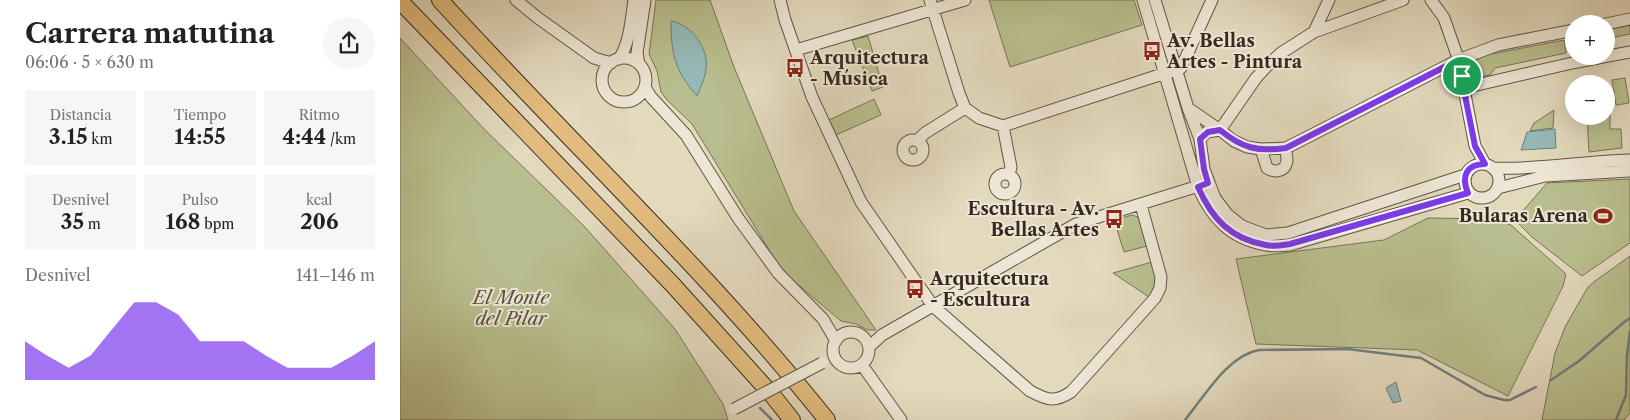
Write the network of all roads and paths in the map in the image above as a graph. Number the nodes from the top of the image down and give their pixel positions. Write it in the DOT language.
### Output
graph roads {
  1 [pos="440,0"];
  2 [pos="444,0"];
  3 [pos="516,0"];
  4 [pos="634,0"];
  5 [pos="645,0"];
  6 [pos="780,0"];
  7 [pos="965,0"];
  8 [pos="1143,0"];
  9 [pos="1155,0"];
  10 [pos="1212,0"];
  11 [pos="1329,0"];
  12 [pos="1403,0"];
  13 [pos="1431,0"];
  14 [pos="401,1"];
  15 [pos="932,5"];
  16 [pos="453,14"];
  17 [pos="1630,19"];
  18 [pos="1615,22"];
  19 [pos="1314,32"];
  20 [pos="1565,32"];
  21 [pos="796,50"];
  22 [pos="1630,52"];
  23 [pos="594,58"];
  24 [pos="1458,60"];
  25 [pos="615,61"];
  26 [pos="638,64"];
  27 [pos="1171,72"];
  28 [pos="603,76"];
  29 [pos="645,87"];
  30 [pos="1464,88"];
  31 [pos="636,99"];
  32 [pos="965,108"];
  33 [pos="1188,108"];
  34 [pos="663,110"];
  35 [pos="1003,126"];
  36 [pos="1220,130"];
  37 [pos="1200,139"];
  38 [pos="918,141"];
  39 [pos="1475,146"];
  40 [pos="1286,148"];
  41 [pos="1261,149"];
  42 [pos="1630,160"];
  43 [pos="1489,166"];
  44 [pos="1469,170"];
  45 [pos="1630,171"];
  46 [pos="1009,174"];
  47 [pos="1203,185"];
  48 [pos="1498,188"];
  49 [pos="1468,193"];
  50 [pos="1141,205"];
  51 [pos="933,306"];
  52 [pos="823,319"];
  53 [pos="846,333"];
  54 [pos="836,341"];
  55 [pos="867,342"];
  56 [pos="835,356"];
  57 [pos="862,365"];
  58 [pos="734,409"];
  59 [pos="792,420"];
  60 [pos="827,420"];
  61 [pos="901,420"];
  1 -- 16 [label="highway"];
  2 -- 16 [label="highway"];
  3 -- 23 [label="street"];
  4 -- 25 [label="street"];
  5 -- 26 [label="street"];
  6 -- 21 [label="street"];
  7 -- 15 [label="street"];
  8 -- 27 [label="street"];
  9 -- 27 [label="street"];
  10 -- 27 [label="street"];
  11 -- 19 [label="street"];
  12 -- 19 [label="street"];
  13 -- 24 [label="street"];
  14 -- 59 [label="highway"];
  15 -- 21 [label="street"];
  15 -- 32 [label="street"];
  16 -- 60 [label="highway"];
  17 -- 18 [label="street"];
  19 -- 36 [label="street"];
  20 -- 24 [label="street"];
  21 -- 51 [label="street"];
  22 -- 30 [label="street"];
  23 -- 25 [label="street"];
  23 -- 28 [label="street"];
  24 -- 30 [label="street"];
  24 -- 40 [label="street"];
  25 -- 26 [label="street"];
  25 -- 28 [label="street"];
  26 -- 29 [label="street"];
  27 -- 33 [label="street"];
  27 -- 35 [label="street"];
  27 -- 47 [label="street"];
  28 -- 31 [label="street"];
  29 -- 31 [label="street"];
  29 -- 34 [label="street"];
  30 -- 39 [label="street"];
  31 -- 34 [label="street"];
  32 -- 35 [label="street"];
  32 -- 38 [label="street"];
  33 -- 36 [label="street"];
  33 -- 37 [label="street"];
  34 -- 52 [label="street"];
  35 -- 46 [label="street"];
  36 -- 37 [label="street"];
  36 -- 41 [label="street"];
  37 -- 47 [label="street"];
  39 -- 43 [label="street"];
  39 -- 44 [label="street"];
  40 -- 41 [label="street"];
  40 -- 41 [label="street"];
  42 -- 43 [label="street"];
  43 -- 44 [label="street"];
  43 -- 48 [label="street"];
  44 -- 47 [label="street"];
  44 -- 49 [label="street"];
  45 -- 48 [label="street"];
  47 -- 49 [label="street"];
  47 -- 50 [label="street"];
  48 -- 49 [label="street"];
  50 -- 51 [label="street"];
  50 -- 51 [label="street"];
  51 -- 55 [label="street"];
  52 -- 53 [label="street"];
  52 -- 54 [label="street"];
  53 -- 54 [label="street"];
  53 -- 55 [label="street"];
  54 -- 56 [label="street"];
  55 -- 57 [label="street"];
  56 -- 57 [label="street"];
  56 -- 58 [label="street, bridge"];
  57 -- 61 [label="street"];
}
